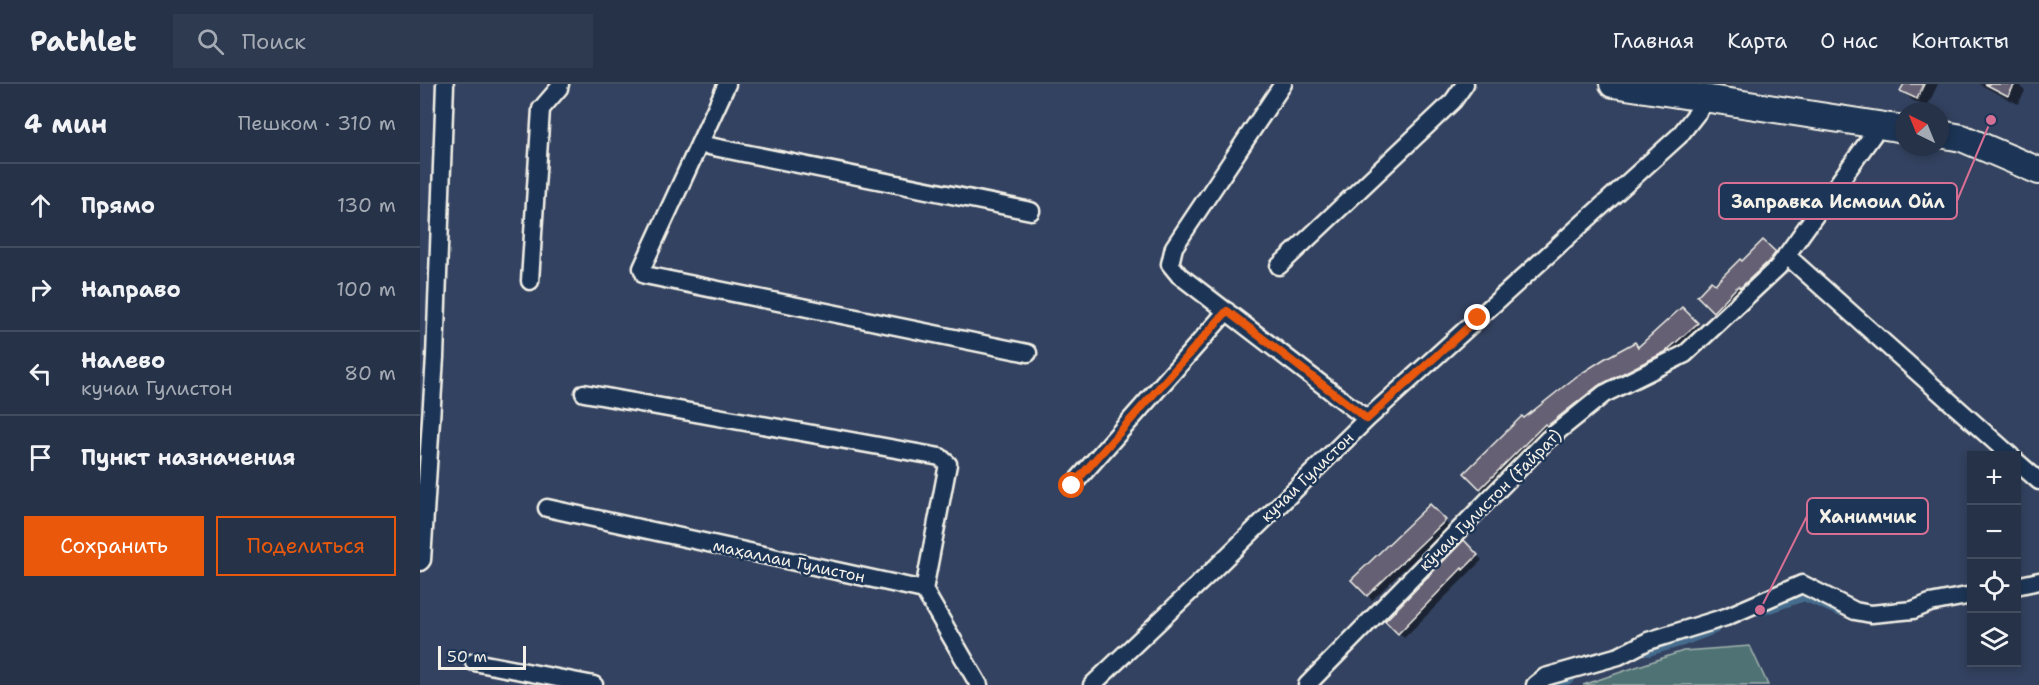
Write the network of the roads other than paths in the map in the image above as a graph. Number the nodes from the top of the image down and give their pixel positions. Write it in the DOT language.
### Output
graph roads {
  1 [pos="445,84"];
  2 [pos="560,84"];
  3 [pos="727,84"];
  4 [pos="1283,84"];
  5 [pos="1465,84"];
  6 [pos="1613,84"];
  7 [pos="1708,99"];
  8 [pos="1892,127"];
  9 [pos="1949,136"];
  10 [pos="699,144"];
  11 [pos="2039,171"];
  12 [pos="1031,211"];
  13 [pos="1786,255"];
  14 [pos="1279,266"];
  15 [pos="530,281"];
  16 [pos="1227,311"];
  17 [pos="1028,353"];
  18 [pos="584,393"];
  19 [pos="1367,419"];
  20 [pos="2005,451"];
  21 [pos="2021,465"];
  22 [pos="2039,481"];
  23 [pos="1072,486"];
  24 [pos="547,508"];
  25 [pos="420,562"];
  26 [pos="2039,581"];
  27 [pos="2021,585"];
  28 [pos="924,590"];
  29 [pos="1967,596"];
  30 [pos="474,662"];
  31 [pos="594,685"];
  32 [pos="979,685"];
  33 [pos="1092,685"];
  34 [pos="1307,685"];
  35 [pos="1534,685"];
  1 -- 25 [label="street"];
  2 -- 15 [label="street"];
  3 -- 10 [label="street"];
  4 -- 16 [label="street"];
  5 -- 14 [label="street"];
  6 -- 7 [label="highway"];
  7 -- 8 [label="highway"];
  7 -- 19 [label="street, кучаи Гулистон"];
  8 -- 13 [label="street, кӯчаи Гулистон (Ғайрат)"];
  9 -- 11 [label="highway"];
  10 -- 12 [label="street"];
  10 -- 17 [label="street"];
  13 -- 20 [label="street"];
  13 -- 34 [label="street, кӯчаи Гулистон (Ғайрат)"];
  16 -- 19 [label="street"];
  16 -- 23 [label="street"];
  18 -- 28 [label="street"];
  19 -- 33 [label="street, кучаи Гулистон"];
  21 -- 22 [label="street"];
  24 -- 28 [label="street, маҳаллаи Гулистон"];
  26 -- 27 [label="street"];
  28 -- 32 [label="street"];
  29 -- 35 [label="street"];
  30 -- 31 [label="street"];
}
